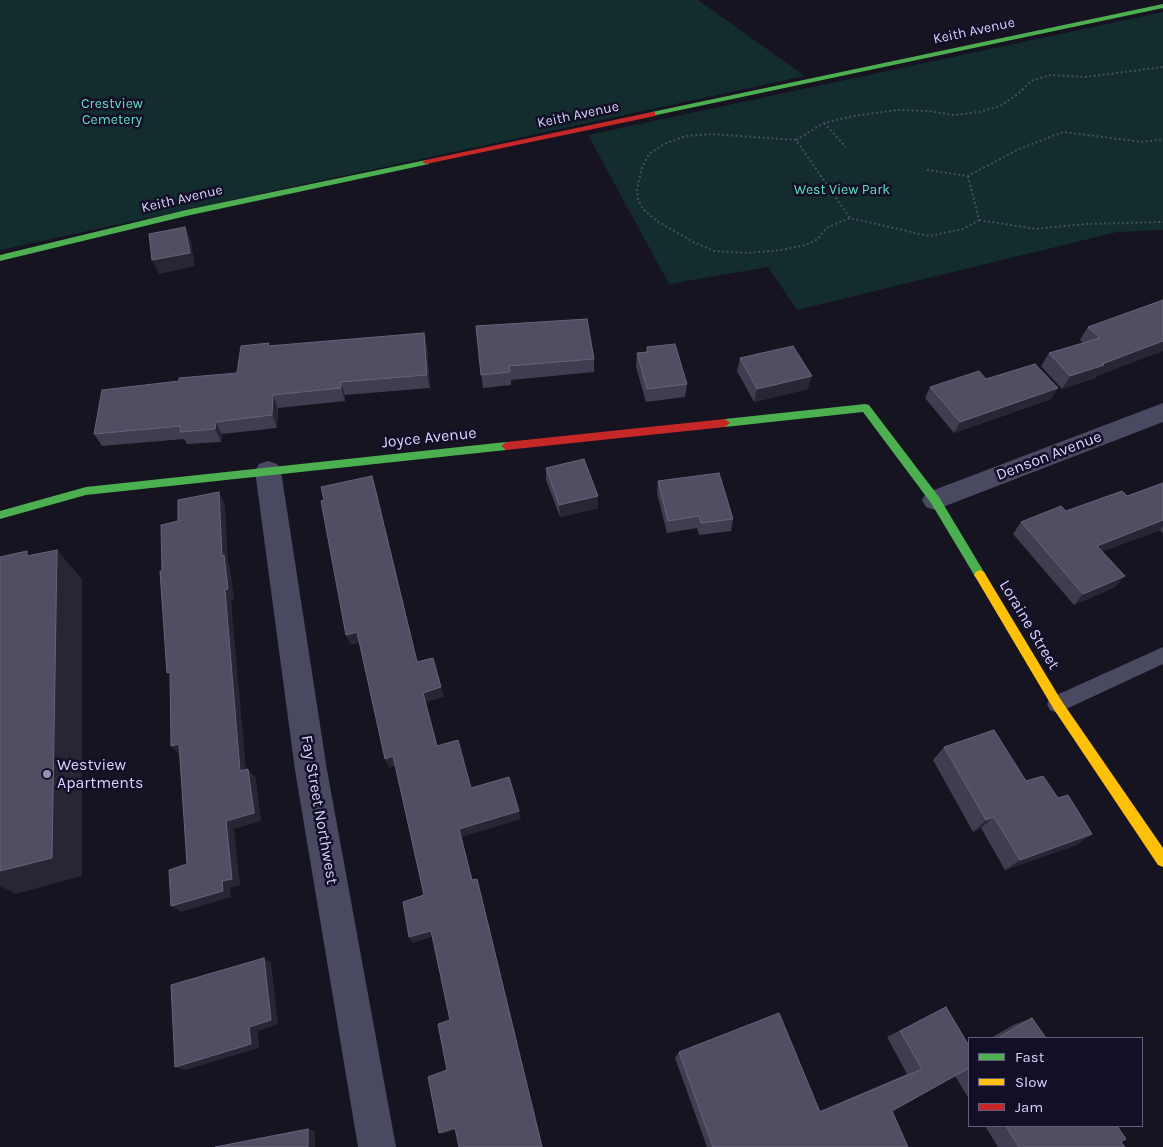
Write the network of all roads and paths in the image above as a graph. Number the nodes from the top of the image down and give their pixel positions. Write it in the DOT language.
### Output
graph roads {
  1 [pos="1163,6"];
  2 [pos="1163,67"];
  3 [pos="824,123"];
  4 [pos="1163,139"];
  5 [pos="796,140"];
  6 [pos="846,147"];
  7 [pos="927,170"];
  8 [pos="968,176"];
  9 [pos="850,218"];
  10 [pos="979,220"];
  11 [pos="1163,222"];
  12 [pos="0,258"];
  13 [pos="865,408"];
  14 [pos="1163,412"];
  15 [pos="268,471"];
  16 [pos="935,500"];
  17 [pos="0,515"];
  18 [pos="1163,655"];
  19 [pos="1057,704"];
  20 [pos="1163,860"];
  21 [pos="378,1147"];
  1 -- 12 [label="street, Keith Avenue"];
  2 -- 3 [label="path"];
  3 -- 5 [label="path"];
  3 -- 6 [label="path"];
  4 -- 8 [label="path"];
  5 -- 9 [label="path"];
  5 -- 9 [label="path"];
  7 -- 8 [label="path"];
  8 -- 10 [label="path"];
  9 -- 10 [label="path"];
  10 -- 11 [label="path"];
  13 -- 15 [label="street, Joyce Avenue"];
  13 -- 16 [label="street, Loraine Street"];
  14 -- 16 [label="street, Denson Avenue"];
  15 -- 17 [label="street, Joyce Avenue"];
  15 -- 21 [label="street, Fay Street Northwest"];
  16 -- 19 [label="street, Loraine Street"];
  18 -- 19 [label="lane"];
  19 -- 20 [label="street, Loraine Street"];
}
